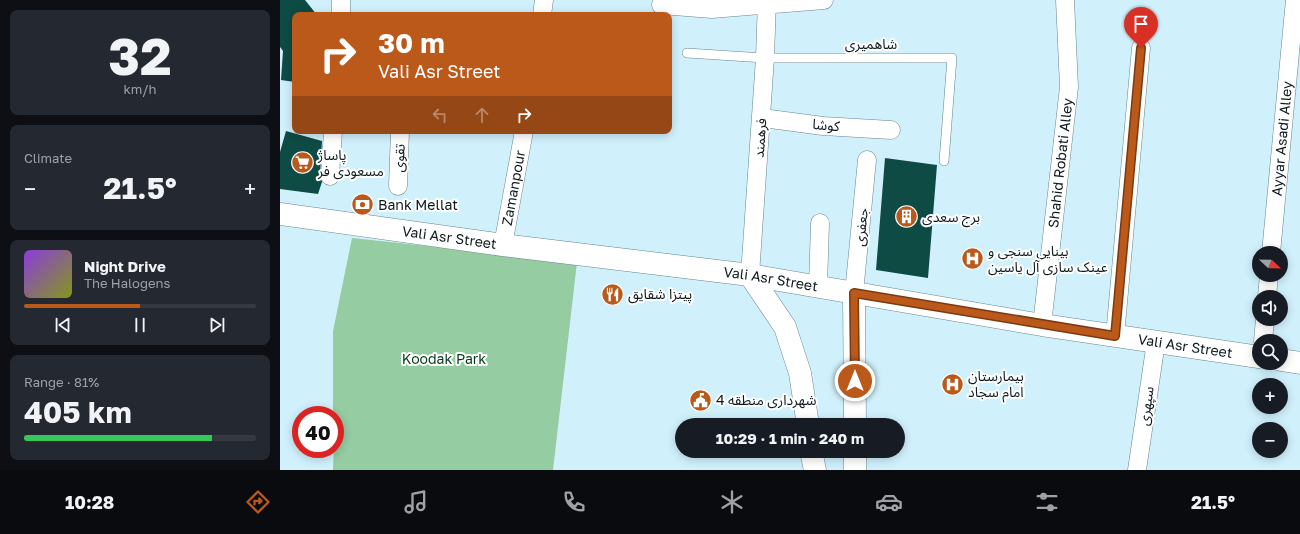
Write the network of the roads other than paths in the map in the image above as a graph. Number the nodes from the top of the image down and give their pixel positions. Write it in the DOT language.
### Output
graph roads {
  1 [pos="341,0"];
  2 [pos="544,0"];
  3 [pos="824,0"];
  4 [pos="1065,0"];
  5 [pos="1295,0"];
  6 [pos="767,2"];
  7 [pos="660,7"];
  8 [pos="341,12"];
  9 [pos="542,12"];
  10 [pos="1141,48"];
  11 [pos="687,54"];
  12 [pos="765,58"];
  13 [pos="762,118"];
  14 [pos="891,130"];
  15 [pos="333,134"];
  16 [pos="400,134"];
  17 [pos="523,134"];
  18 [pos="867,160"];
  19 [pos="944,161"];
  20 [pos="330,176"];
  21 [pos="398,186"];
  22 [pos="280,214"];
  23 [pos="820,223"];
  24 [pos="503,244"];
  25 [pos="1272,246"];
  26 [pos="750,275"];
  27 [pos="818,287"];
  28 [pos="854,293"];
  29 [pos="1042,325"];
  30 [pos="1115,336"];
  31 [pos="1156,342"];
  32 [pos="1252,356"];
  33 [pos="1288,361"];
  34 [pos="1300,363"];
  35 [pos="807,418"];
  36 [pos="855,418"];
  37 [pos="812,458"];
  38 [pos="855,458"];
  39 [pos="815,470"];
  40 [pos="855,470"];
  41 [pos="1137,470"];
  1 -- 8 [label="street"];
  2 -- 9 [label="street"];
  3 -- 6 [label="street"];
  4 -- 29 [label="street, Shahid Robati Alley"];
  5 -- 25 [label="street, Ayyar Asadi Alley"];
  6 -- 7 [label="street"];
  6 -- 12 [label="street, فرهمند"];
  10 -- 30 [label="street"];
  11 -- 12 [label="lane, شاهمیری"];
  12 -- 13 [label="street, فرهمند"];
  12 -- 19 [label="lane, شاهمیری"];
  13 -- 14 [label="street, کوشا"];
  13 -- 26 [label="street, فرهمند"];
  15 -- 20 [label="street"];
  16 -- 21 [label="street, تقوی"];
  17 -- 24 [label="street, Zamanpour"];
  18 -- 28 [label="street, جعفری"];
  22 -- 24 [label="main road, Vali Asr Street"];
  23 -- 27 [label="street"];
  24 -- 26 [label="main road, Vali Asr Street"];
  26 -- 27 [label="main road, Vali Asr Street"];
  26 -- 35 [label="main road"];
  27 -- 28 [label="main road, Vali Asr Street"];
  28 -- 29 [label="main road, Vali Asr Street"];
  28 -- 36 [label="main road"];
  29 -- 30 [label="main road, Vali Asr Street"];
  30 -- 31 [label="main road, Vali Asr Street"];
  31 -- 32 [label="main road, Vali Asr Street"];
  31 -- 41 [label="street, سپهری"];
  33 -- 34 [label="main road"];
  37 -- 39 [label="main road"];
  38 -- 40 [label="main road"];
}
